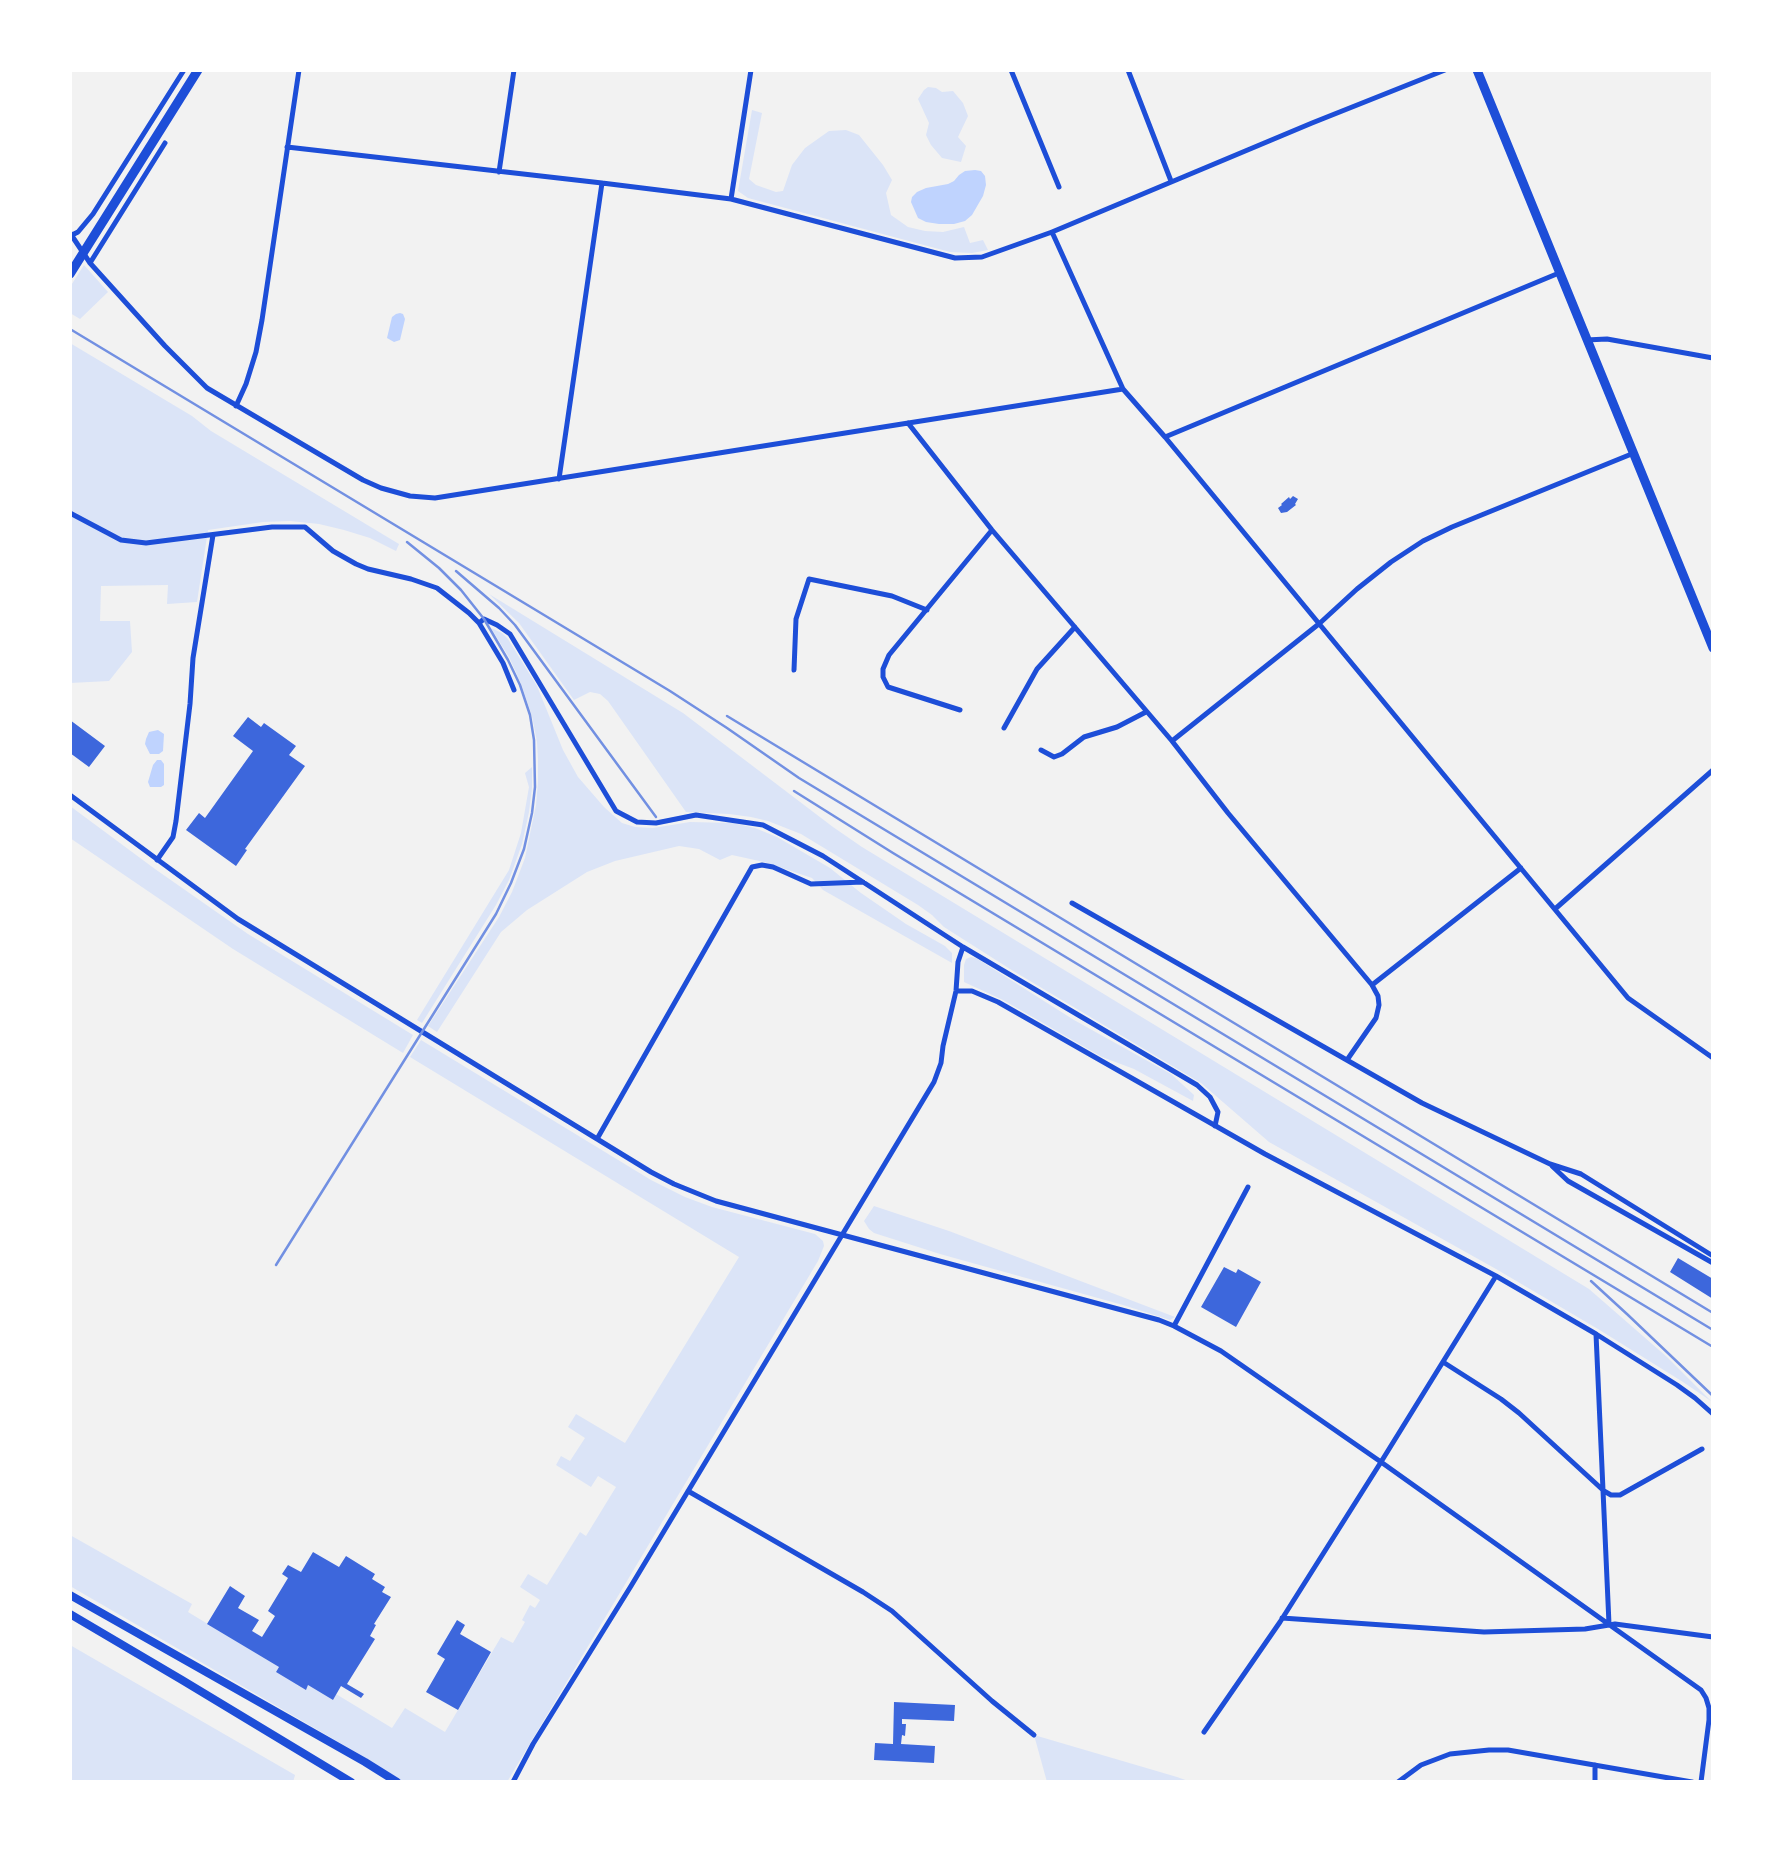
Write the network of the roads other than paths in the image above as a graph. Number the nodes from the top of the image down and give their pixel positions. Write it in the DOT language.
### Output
graph roads {
  1 [pos="184,70"];
  2 [pos="198,70"];
  3 [pos="299,70"];
  4 [pos="514,70"];
  5 [pos="751,70"];
  6 [pos="1011,70"];
  7 [pos="1128,70"];
  8 [pos="1445,70"];
  9 [pos="1477,70"];
  10 [pos="165,143"];
  11 [pos="287,147"];
  12 [pos="499,172"];
  13 [pos="1171,181"];
  14 [pos="602,183"];
  15 [pos="1059,187"];
  16 [pos="731,199"];
  17 [pos="1052,232"];
  18 [pos="71,234"];
  19 [pos="90,263"];
  20 [pos="1559,273"];
  21 [pos="70,274"];
  22 [pos="1586,340"];
  23 [pos="1713,358"];
  24 [pos="1123,389"];
  25 [pos="236,405"];
  26 [pos="908,423"];
  27 [pos="1165,437"];
  28 [pos="1634,453"];
  29 [pos="559,479"];
  30 [pos="70,513"];
  31 [pos="992,530"];
  32 [pos="213,535"];
  33 [pos="927,610"];
  34 [pos="479,622"];
  35 [pos="1320,624"];
  36 [pos="1075,627"];
  37 [pos="1713,648"];
  38 [pos="794,670"];
  39 [pos="514,690"];
  40 [pos="960,710"];
  41 [pos="1146,712"];
  42 [pos="1004,728"];
  43 [pos="1172,741"];
  44 [pos="1041,750"];
  45 [pos="1713,770"];
  46 [pos="70,795"];
  47 [pos="157,860"];
  48 [pos="1521,868"];
  49 [pos="863,882"];
  50 [pos="1072,903"];
  51 [pos="1555,909"];
  52 [pos="963,947"];
  53 [pos="1373,985"];
  54 [pos="956,991"];
  55 [pos="1713,1058"];
  56 [pos="1348,1060"];
  57 [pos="1215,1126"];
  58 [pos="597,1139"];
  59 [pos="1550,1164"];
  60 [pos="1248,1187"];
  61 [pos="840,1235"];
  62 [pos="1713,1256"];
  63 [pos="1713,1264"];
  64 [pos="1496,1276"];
  65 [pos="1174,1326"];
  66 [pos="1596,1334"];
  67 [pos="1443,1362"];
  68 [pos="1713,1414"];
  69 [pos="1702,1449"];
  70 [pos="1381,1462"];
  71 [pos="1604,1490"];
  72 [pos="688,1491"];
  73 [pos="70,1595"];
  74 [pos="70,1614"];
  75 [pos="1282,1618"];
  76 [pos="1609,1623"];
  77 [pos="1713,1637"];
  78 [pos="1204,1732"];
  79 [pos="1034,1735"];
  80 [pos="1595,1765"];
  81 [pos="351,1782"];
  82 [pos="397,1782"];
  83 [pos="513,1782"];
  84 [pos="1398,1782"];
  85 [pos="1595,1782"];
  86 [pos="1692,1782"];
  87 [pos="1701,1782"];
  1 -- 18 [label="street"];
  2 -- 21 [label="main road"];
  3 -- 11 [label="street"];
  4 -- 12 [label="street"];
  5 -- 16 [label="street"];
  6 -- 15 [label="street"];
  7 -- 13 [label="street"];
  8 -- 13 [label="street"];
  9 -- 20 [label="main road"];
  10 -- 19 [label="street"];
  11 -- 12 [label="street"];
  11 -- 25 [label="street"];
  12 -- 14 [label="street"];
  13 -- 17 [label="street"];
  14 -- 16 [label="street"];
  14 -- 29 [label="street"];
  16 -- 17 [label="street"];
  17 -- 24 [label="street"];
  18 -- 19 [label="street"];
  19 -- 25 [label="street"];
  20 -- 22 [label="main road"];
  20 -- 27 [label="street"];
  22 -- 23 [label="street"];
  22 -- 28 [label="main road"];
  24 -- 26 [label="street"];
  24 -- 27 [label="street"];
  25 -- 29 [label="street"];
  26 -- 29 [label="street"];
  26 -- 31 [label="street"];
  27 -- 35 [label="street"];
  28 -- 35 [label="street"];
  28 -- 37 [label="main road"];
  30 -- 32 [label="street"];
  31 -- 33 [label="street"];
  31 -- 36 [label="street"];
  32 -- 34 [label="street"];
  32 -- 47 [label="street"];
  33 -- 38 [label="street"];
  33 -- 40 [label="street"];
  34 -- 39 [label="street"];
  34 -- 49 [label="street"];
  35 -- 43 [label="street"];
  35 -- 48 [label="street"];
  36 -- 41 [label="street"];
  36 -- 42 [label="street"];
  41 -- 43 [label="street"];
  41 -- 44 [label="street"];
  43 -- 53 [label="street"];
  45 -- 51 [label="street"];
  46 -- 47 [label="street"];
  47 -- 58 [label="street"];
  48 -- 51 [label="street"];
  48 -- 53 [label="street"];
  49 -- 52 [label="street"];
  49 -- 58 [label="street"];
  50 -- 56 [label="street"];
  51 -- 55 [label="street"];
  52 -- 54 [label="street"];
  52 -- 57 [label="street"];
  53 -- 56 [label="street"];
  54 -- 57 [label="street"];
  54 -- 61 [label="street"];
  56 -- 59 [label="street"];
  57 -- 64 [label="street"];
  58 -- 61 [label="street"];
  59 -- 62 [label="street"];
  59 -- 63 [label="street"];
  60 -- 65 [label="street"];
  61 -- 65 [label="street"];
  61 -- 72 [label="street"];
  64 -- 66 [label="street"];
  64 -- 67 [label="street"];
  65 -- 70 [label="street"];
  66 -- 68 [label="street"];
  66 -- 71 [label="street"];
  67 -- 70 [label="street"];
  67 -- 71 [label="street"];
  69 -- 71 [label="street"];
  70 -- 75 [label="street"];
  70 -- 76 [label="street"];
  71 -- 76 [label="street"];
  72 -- 79 [label="street"];
  72 -- 83 [label="street"];
  73 -- 82 [label="main road"];
  74 -- 81 [label="main road"];
  75 -- 76 [label="street"];
  75 -- 78 [label="street"];
  76 -- 77 [label="street"];
  76 -- 87 [label="street"];
  80 -- 84 [label="street"];
  80 -- 85 [label="street"];
  80 -- 86 [label="street"];
}
